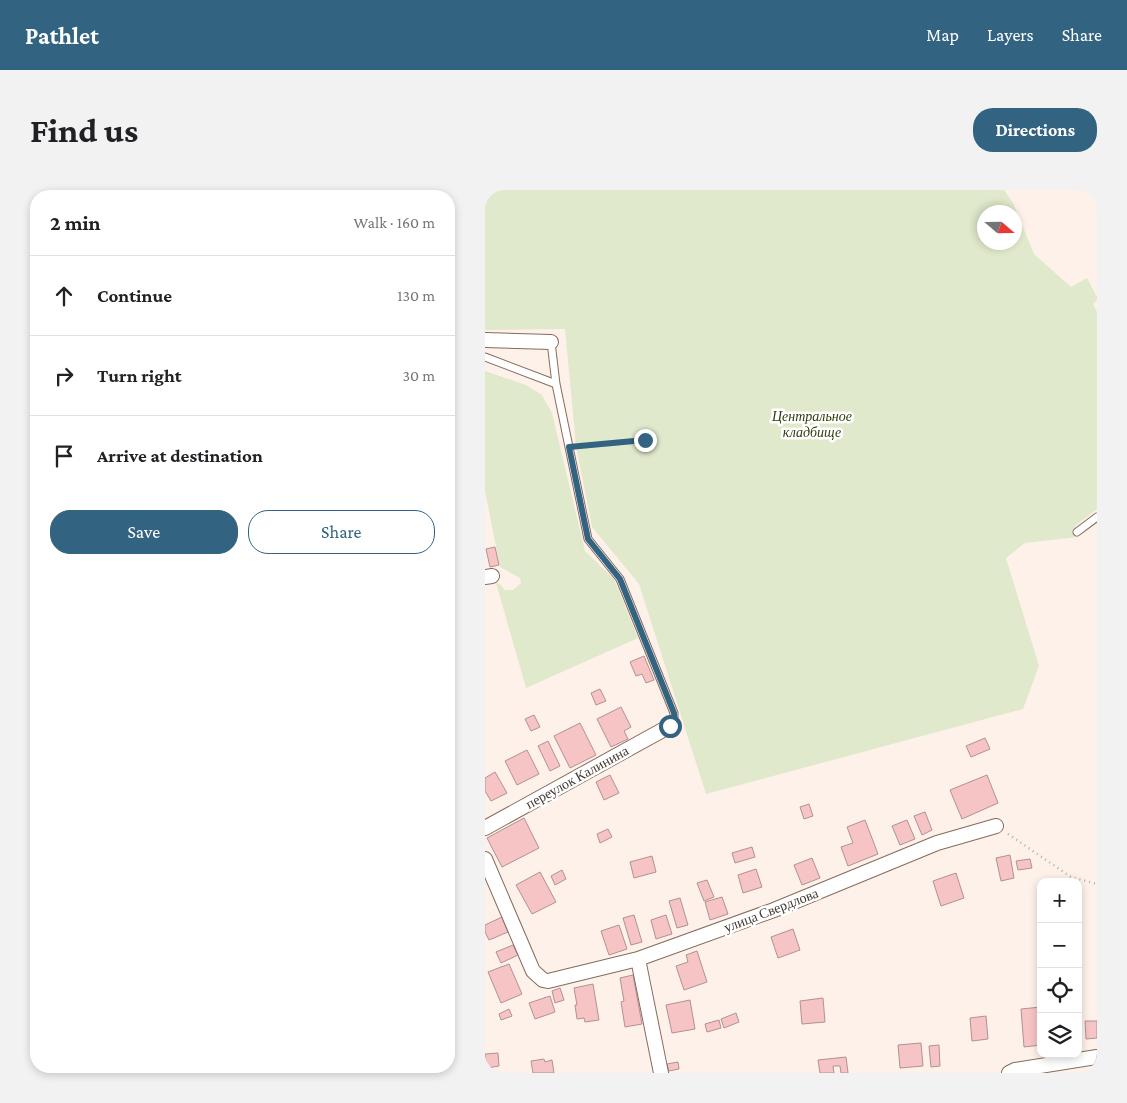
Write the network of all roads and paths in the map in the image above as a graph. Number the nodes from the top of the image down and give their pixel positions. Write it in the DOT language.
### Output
graph roads {
  1 [pos="485,340"];
  2 [pos="551,342"];
  3 [pos="485,357"];
  4 [pos="555,384"];
  5 [pos="645,440"];
  6 [pos="569,447"];
  7 [pos="1097,517"];
  8 [pos="1077,532"];
  9 [pos="670,726"];
  10 [pos="996,826"];
  11 [pos="485,828"];
  12 [pos="485,859"];
  13 [pos="1097,884"];
  14 [pos="638,958"];
  15 [pos="1097,1057"];
  16 [pos="661,1073"];
  17 [pos="1009,1073"];
  1 -- 2 [label="street"];
  2 -- 4 [label="lane"];
  3 -- 4 [label="lane"];
  4 -- 6 [label="lane"];
  5 -- 6 [label="path"];
  6 -- 9 [label="lane"];
  7 -- 8 [label="lane"];
  9 -- 11 [label="street, переулок Калинина"];
  10 -- 13 [label="path"];
  10 -- 14 [label="street, улица Свердлова"];
  12 -- 14 [label="street, улица Свердлова"];
  14 -- 16 [label="street"];
  15 -- 17 [label="street"];
}
